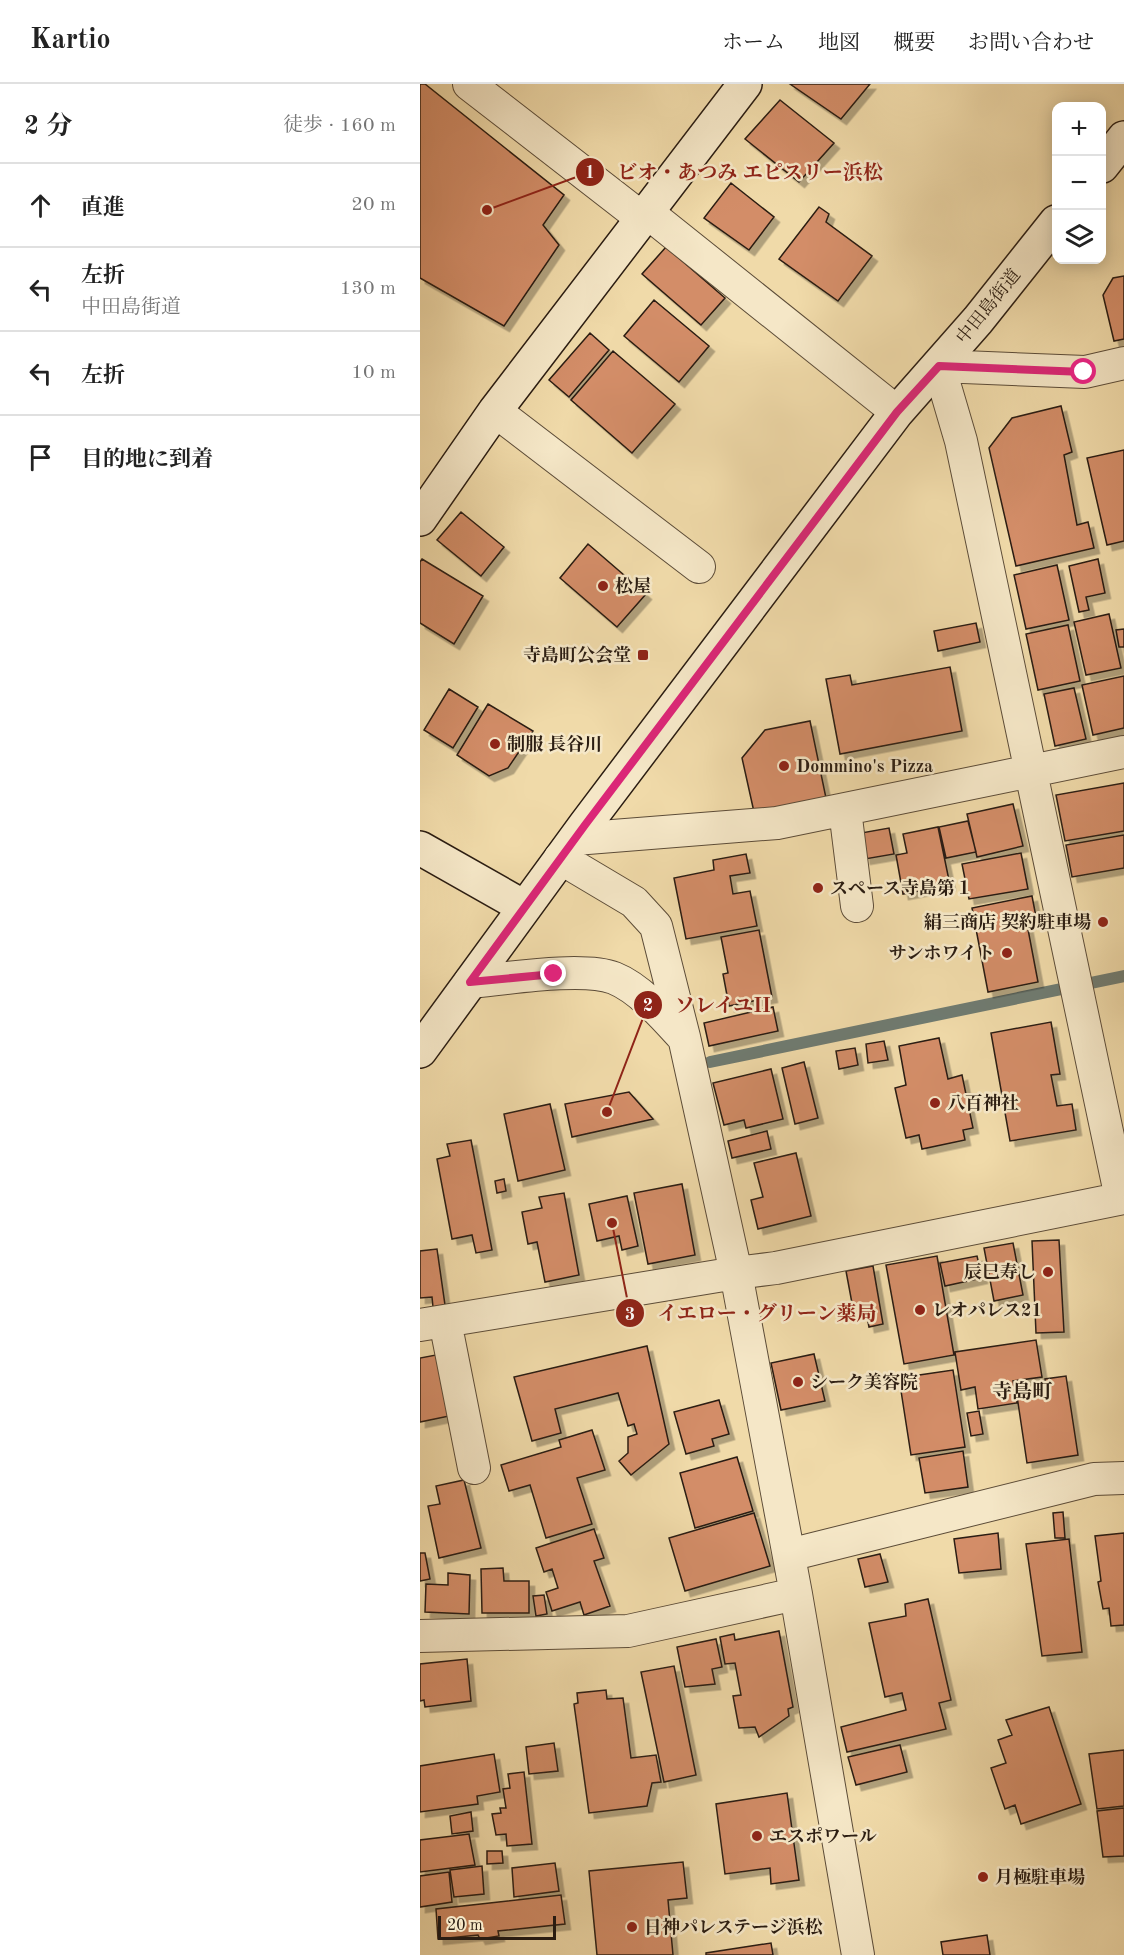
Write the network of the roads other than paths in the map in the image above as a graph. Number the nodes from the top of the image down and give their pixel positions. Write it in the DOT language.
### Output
graph roads {
  1 [pos="469,84"];
  2 [pos="745,84"];
  3 [pos="1124,138"];
  4 [pos="1106,160"];
  5 [pos="646,216"];
  6 [pos="1052,227"];
  7 [pos="1124,363"];
  8 [pos="939,366"];
  9 [pos="495,411"];
  10 [pos="897,412"];
  11 [pos="421,516"];
  12 [pos="699,567"];
  13 [pos="1124,752"];
  14 [pos="1031,770"];
  15 [pos="845,810"];
  16 [pos="420,848"];
  17 [pos="568,848"];
  18 [pos="857,906"];
  19 [pos="524,907"];
  20 [pos="470,982"];
  21 [pos="684,1038"];
  22 [pos="420,1051"];
  23 [pos="1123,1198"];
  24 [pos="736,1273"];
  25 [pos="432,1323"];
  26 [pos="474,1468"];
  27 [pos="1124,1478"];
  28 [pos="789,1555"];
  29 [pos="796,1594"];
  30 [pos="420,1636"];
  31 [pos="858,1955"];
  1 -- 5 [label="street"];
  2 -- 5 [label="street"];
  3 -- 4 [label="street"];
  5 -- 9 [label="street"];
  5 -- 10 [label="street"];
  6 -- 8 [label="street, 中田島街道"];
  7 -- 8 [label="street"];
  8 -- 10 [label="street, 中田島街道"];
  8 -- 14 [label="street"];
  9 -- 11 [label="street"];
  9 -- 12 [label="street"];
  10 -- 17 [label="street, 中田島街道"];
  13 -- 14 [label="street"];
  14 -- 15 [label="street"];
  14 -- 23 [label="street"];
  15 -- 17 [label="street"];
  15 -- 18 [label="street"];
  16 -- 19 [label="street"];
  17 -- 19 [label="street, 中田島街道"];
  17 -- 21 [label="street"];
  19 -- 20 [label="street, 中田島街道"];
  20 -- 21 [label="street"];
  20 -- 22 [label="street, 中田島街道"];
  21 -- 24 [label="street"];
  23 -- 24 [label="street"];
  24 -- 25 [label="street"];
  24 -- 28 [label="street"];
  25 -- 26 [label="street"];
  27 -- 28 [label="street"];
  28 -- 29 [label="street"];
  29 -- 30 [label="street"];
  29 -- 31 [label="street"];
}
